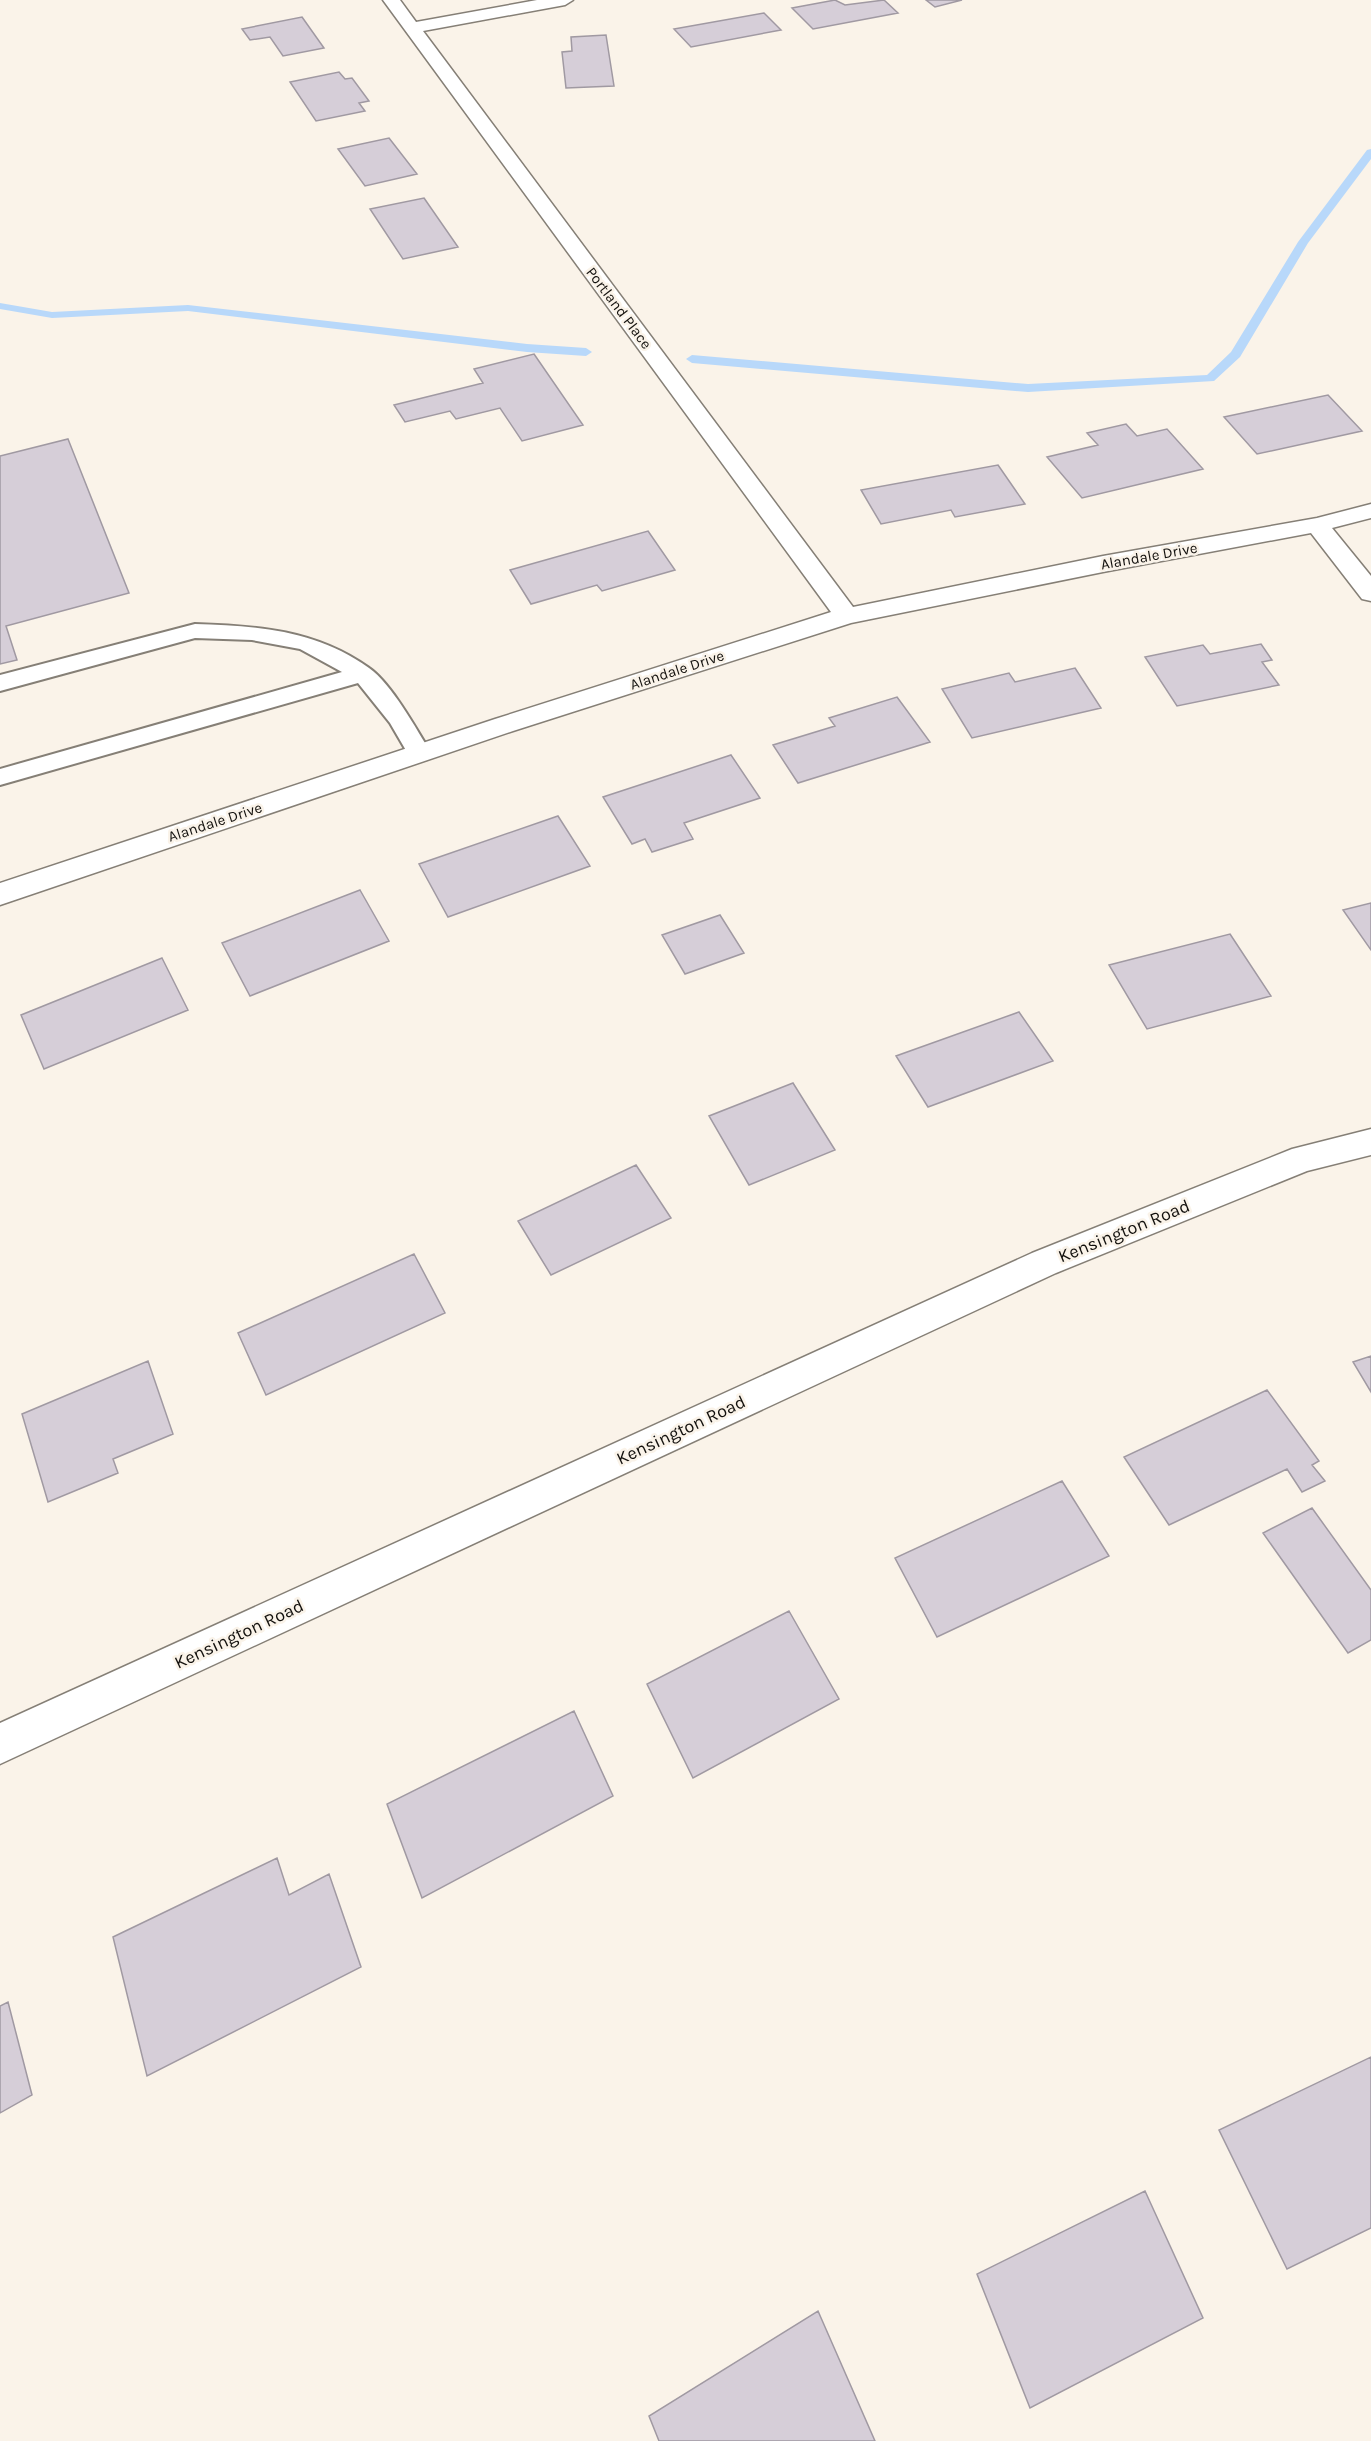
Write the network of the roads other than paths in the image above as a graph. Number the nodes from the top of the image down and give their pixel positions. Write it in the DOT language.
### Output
graph roads {
  1 [pos="391,0"];
  2 [pos="565,0"];
  3 [pos="411,28"];
  4 [pos="1371,511"];
  5 [pos="1317,525"];
  6 [pos="1371,593"];
  7 [pos="847,616"];
  8 [pos="363,674"];
  9 [pos="0,683"];
  10 [pos="419,753"];
  11 [pos="0,777"];
  12 [pos="0,894"];
  13 [pos="1371,1142"];
  14 [pos="0,1744"];
  1 -- 3 [label="street, Portland Place"];
  2 -- 3 [label="street"];
  3 -- 7 [label="street, Portland Place"];
  4 -- 5 [label="street, Alandale Drive"];
  5 -- 6 [label="street"];
  5 -- 7 [label="street, Alandale Drive"];
  7 -- 10 [label="street, Alandale Drive"];
  8 -- 9 [label="lane"];
  8 -- 10 [label="lane"];
  8 -- 11 [label="lane"];
  10 -- 12 [label="street, Alandale Drive"];
  13 -- 14 [label="street, Kensington Road"];
}
